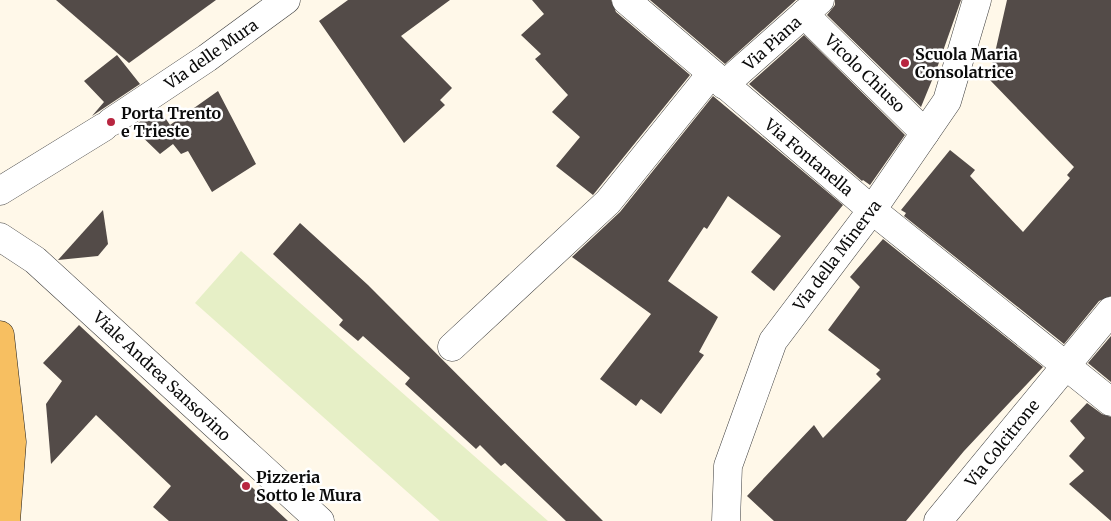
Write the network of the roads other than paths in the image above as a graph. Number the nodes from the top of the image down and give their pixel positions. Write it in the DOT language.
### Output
graph roads {
  1 [pos="286,0"];
  2 [pos="977,0"];
  3 [pos="642,5"];
  4 [pos="812,7"];
  5 [pos="718,80"];
  6 [pos="925,132"];
  7 [pos="0,191"];
  8 [pos="872,210"];
  9 [pos="0,237"];
  10 [pos="1111,311"];
  11 [pos="0,335"];
  12 [pos="452,347"];
  13 [pos="1066,365"];
  14 [pos="1111,402"];
  15 [pos="6,521"];
  16 [pos="320,521"];
  17 [pos="726,521"];
  18 [pos="938,521"];
  1 -- 7 [label="street, Via delle Mura"];
  2 -- 6 [label="street, Via della Minerva"];
  3 -- 5 [label="street, Via Fontanella"];
  4 -- 5 [label="street, Via Piana"];
  4 -- 6 [label="street, Vicolo Chiuso"];
  5 -- 8 [label="street, Via Fontanella"];
  5 -- 12 [label="street, Via Piana"];
  6 -- 8 [label="street, Via della Minerva"];
  8 -- 13 [label="street, Via Fontanella"];
  8 -- 17 [label="street, Via della Minerva"];
  9 -- 16 [label="street, Viale Andrea Sansovino"];
  10 -- 13 [label="street, Via Colcitrone"];
  11 -- 15 [label="main road"];
  13 -- 14 [label="street, Via Fontanella"];
  13 -- 18 [label="street, Via Colcitrone"];
}
